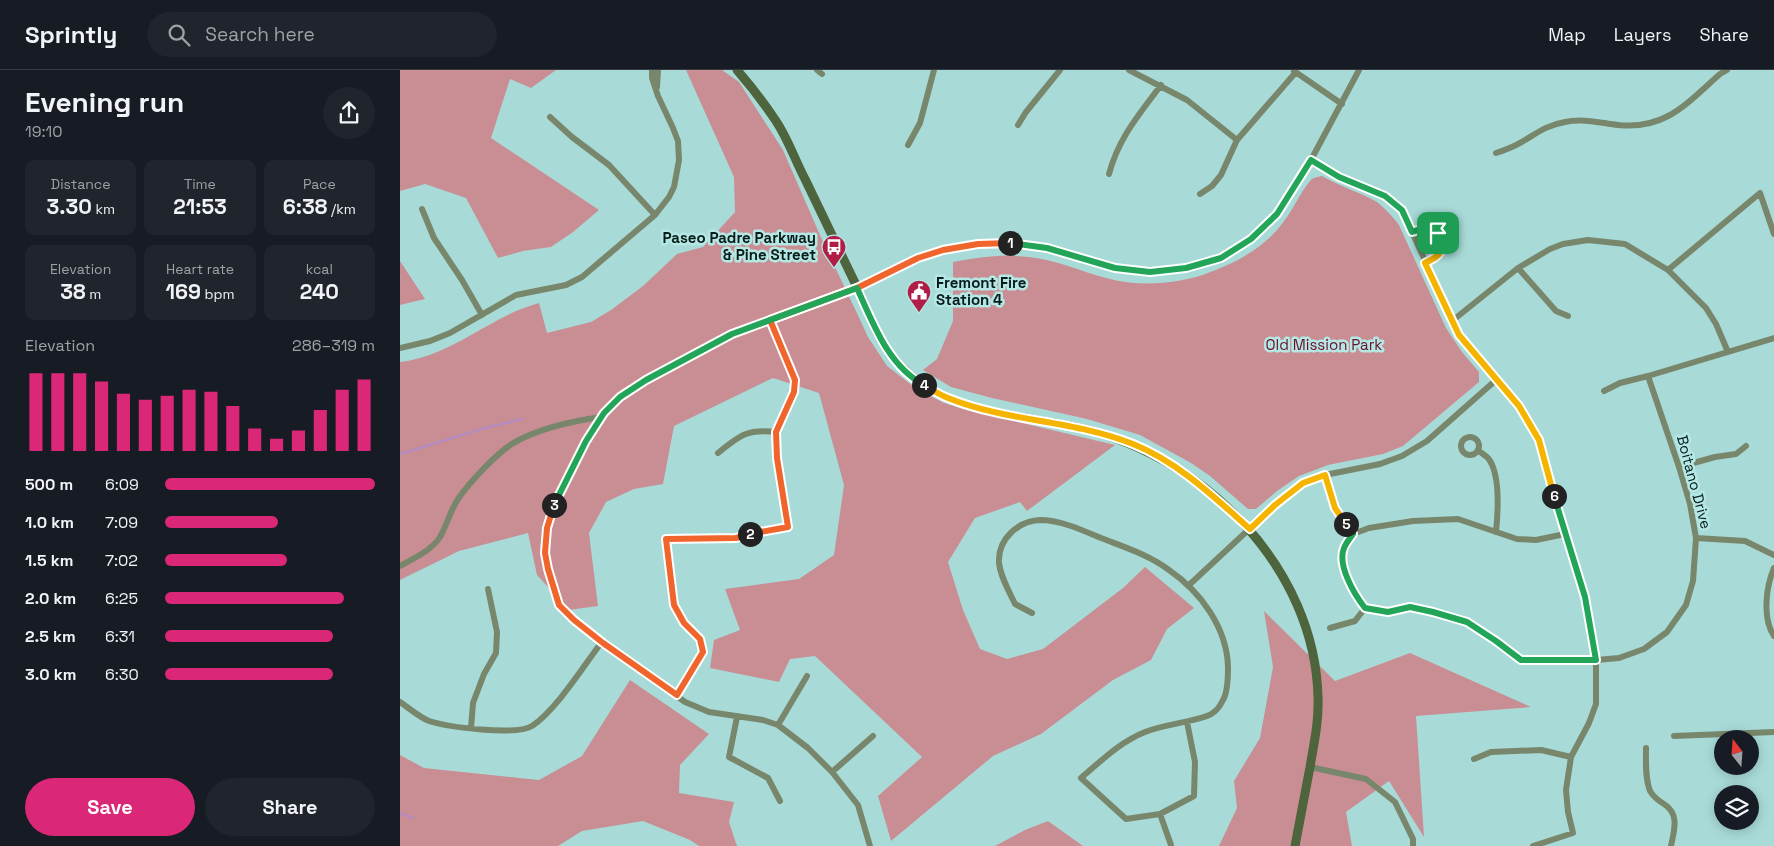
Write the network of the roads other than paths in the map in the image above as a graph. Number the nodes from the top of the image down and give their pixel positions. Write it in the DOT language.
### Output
graph roads {
  1 [pos="652,70"];
  2 [pos="658,70"];
  3 [pos="737,70"];
  4 [pos="934,70"];
  5 [pos="1060,70"];
  6 [pos="1130,70"];
  7 [pos="1359,70"];
  8 [pos="1727,70"];
  9 [pos="1295,71"];
  10 [pos="1161,85"];
  11 [pos="658,96"];
  12 [pos="1342,104"];
  13 [pos="550,117"];
  14 [pos="1018,125"];
  15 [pos="1237,140"];
  16 [pos="908,145"];
  17 [pos="1496,153"];
  18 [pos="1311,160"];
  19 [pos="1108,174"];
  20 [pos="1200,194"];
  21 [pos="422,209"];
  22 [pos="655,215"];
  23 [pos="1412,232"];
  24 [pos="1774,234"];
  25 [pos="1425,263"];
  26 [pos="1518,268"];
  27 [pos="1668,270"];
  28 [pos="857,288"];
  29 [pos="482,315"];
  30 [pos="1568,316"];
  31 [pos="770,320"];
  32 [pos="1452,321"];
  33 [pos="1774,338"];
  34 [pos="400,348"];
  35 [pos="1728,352"];
  36 [pos="1648,376"];
  37 [pos="1496,380"];
  38 [pos="1604,391"];
  39 [pos="601,417"];
  40 [pos="776,432"];
  41 [pos="1746,446"];
  42 [pos="1478,450"];
  43 [pos="718,453"];
  44 [pos="1679,467"];
  45 [pos="1325,475"];
  46 [pos="1250,529"];
  47 [pos="1496,532"];
  48 [pos="1353,534"];
  49 [pos="1565,534"];
  50 [pos="1696,538"];
  51 [pos="1774,555"];
  52 [pos="400,566"];
  53 [pos="1774,568"];
  54 [pos="1188,586"];
  55 [pos="488,590"];
  56 [pos="1365,608"];
  57 [pos="1032,613"];
  58 [pos="1330,628"];
  59 [pos="1774,636"];
  60 [pos="603,643"];
  61 [pos="1596,660"];
  62 [pos="806,676"];
  63 [pos="677,695"];
  64 [pos="400,702"];
  65 [pos="737,717"];
  66 [pos="1187,722"];
  67 [pos="778,725"];
  68 [pos="471,728"];
  69 [pos="1774,732"];
  70 [pos="873,736"];
  71 [pos="1674,736"];
  72 [pos="1646,748"];
  73 [pos="1570,757"];
  74 [pos="1474,759"];
  75 [pos="1310,767"];
  76 [pos="832,772"];
  77 [pos="780,801"];
  78 [pos="1160,814"];
  79 [pos="870,846"];
  80 [pos="1171,846"];
  81 [pos="1295,846"];
  82 [pos="1413,846"];
  83 [pos="1533,846"];
  84 [pos="1671,846"];
  1 -- 11 [label="street"];
  2 -- 11 [label="street"];
  3 -- 28 [label="main road"];
  4 -- 16 [label="street"];
  5 -- 14 [label="street"];
  6 -- 10 [label="street"];
  7 -- 12 [label="street"];
  8 -- 17 [label="street"];
  9 -- 12 [label="street"];
  9 -- 15 [label="street"];
  10 -- 15 [label="street"];
  10 -- 19 [label="street"];
  11 -- 22 [label="street"];
  12 -- 18 [label="street"];
  13 -- 22 [label="street"];
  15 -- 20 [label="street"];
  18 -- 23 [label="street"];
  18 -- 28 [label="street"];
  21 -- 29 [label="street"];
  22 -- 29 [label="street"];
  23 -- 25 [label="street"];
  23 -- 25 [label="street"];
  24 -- 27 [label="street"];
  25 -- 32 [label="street"];
  26 -- 27 [label="street"];
  26 -- 30 [label="street"];
  26 -- 32 [label="street"];
  27 -- 35 [label="street"];
  28 -- 31 [label="street"];
  28 -- 46 [label="main road"];
  29 -- 34 [label="street"];
  31 -- 39 [label="street"];
  31 -- 40 [label="street"];
  32 -- 37 [label="street"];
  33 -- 35 [label="street"];
  35 -- 36 [label="street"];
  36 -- 38 [label="street"];
  36 -- 44 [label="street, Boitano Drive"];
  37 -- 45 [label="street"];
  37 -- 49 [label="street"];
  39 -- 52 [label="street"];
  39 -- 60 [label="street"];
  40 -- 43 [label="street"];
  40 -- 63 [label="street"];
  41 -- 44 [label="street"];
  42 -- 47 [label="street"];
  44 -- 50 [label="street, Boitano Drive"];
  45 -- 46 [label="street"];
  45 -- 48 [label="street"];
  46 -- 54 [label="street"];
  46 -- 75 [label="main road"];
  47 -- 48 [label="street"];
  47 -- 49 [label="street"];
  48 -- 56 [label="street"];
  49 -- 61 [label="street"];
  50 -- 51 [label="street"];
  50 -- 61 [label="street, Boitano Drive"];
  53 -- 59 [label="street"];
  54 -- 57 [label="street"];
  54 -- 66 [label="street"];
  55 -- 68 [label="street"];
  56 -- 58 [label="street"];
  56 -- 61 [label="street, Boitano Drive"];
  60 -- 63 [label="street"];
  60 -- 68 [label="street"];
  61 -- 73 [label="street"];
  62 -- 67 [label="street"];
  63 -- 65 [label="street"];
  64 -- 68 [label="street"];
  65 -- 67 [label="street"];
  65 -- 77 [label="street"];
  66 -- 78 [label="street"];
  66 -- 78 [label="street"];
  67 -- 76 [label="street"];
  69 -- 71 [label="street"];
  70 -- 76 [label="street"];
  72 -- 84 [label="street"];
  73 -- 74 [label="street"];
  73 -- 83 [label="street"];
  75 -- 81 [label="main road"];
  75 -- 82 [label="street"];
  76 -- 79 [label="street"];
  78 -- 80 [label="street"];
}
